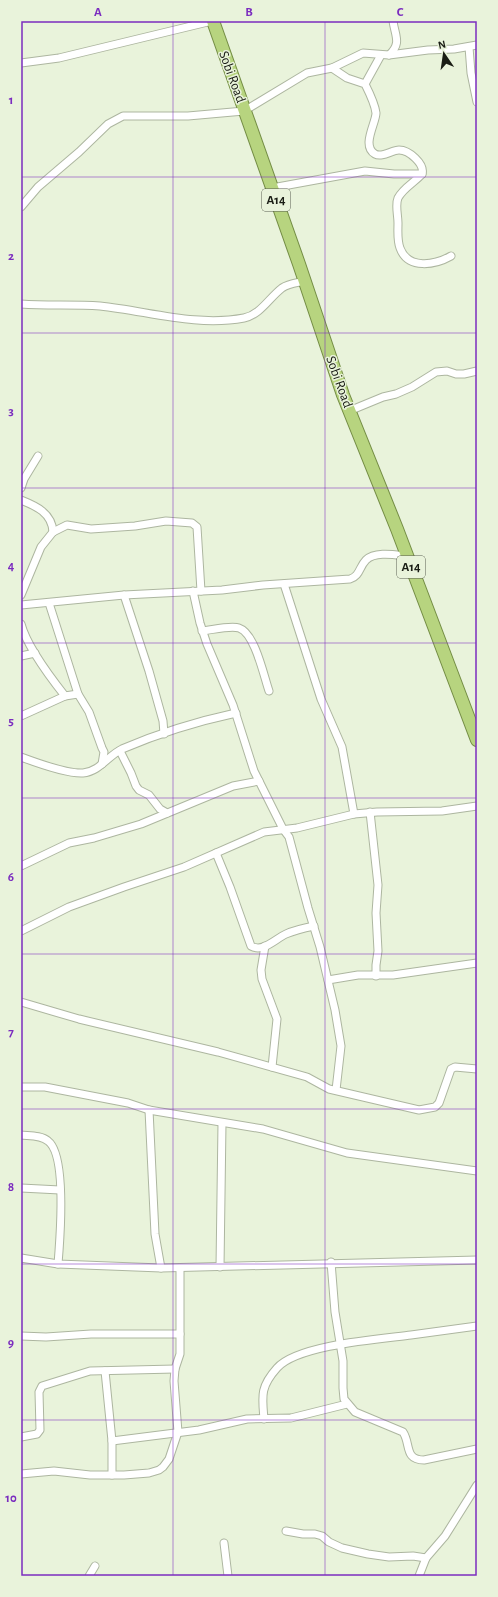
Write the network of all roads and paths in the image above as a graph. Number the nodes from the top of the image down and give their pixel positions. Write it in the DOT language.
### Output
graph roads {
  1 [pos="213,21"];
  2 [pos="393,21"];
  3 [pos="477,45"];
  4 [pos="469,47"];
  5 [pos="381,55"];
  6 [pos="389,55"];
  7 [pos="21,64"];
  8 [pos="332,68"];
  9 [pos="365,84"];
  10 [pos="477,102"];
  11 [pos="244,111"];
  12 [pos="422,174"];
  13 [pos="272,188"];
  14 [pos="21,207"];
  15 [pos="451,256"];
  16 [pos="305,282"];
  17 [pos="21,304"];
  18 [pos="477,371"];
  19 [pos="349,411"];
  20 [pos="38,456"];
  21 [pos="21,488"];
  22 [pos="21,500"];
  23 [pos="53,532"];
  24 [pos="407,556"];
  25 [pos="284,584"];
  26 [pos="193,591"];
  27 [pos="201,591"];
  28 [pos="21,595"];
  29 [pos="124,595"];
  30 [pos="49,603"];
  31 [pos="21,605"];
  32 [pos="21,624"];
  33 [pos="202,631"];
  34 [pos="35,653"];
  35 [pos="21,656"];
  36 [pos="269,691"];
  37 [pos="78,694"];
  38 [pos="65,696"];
  39 [pos="236,713"];
  40 [pos="21,716"];
  41 [pos="163,721"];
  42 [pos="177,730"];
  43 [pos="164,734"];
  44 [pos="477,740"];
  45 [pos="104,752"];
  46 [pos="117,752"];
  47 [pos="21,757"];
  48 [pos="102,764"];
  49 [pos="259,781"];
  50 [pos="477,806"];
  51 [pos="370,812"];
  52 [pos="167,813"];
  53 [pos="354,814"];
  54 [pos="283,829"];
  55 [pos="216,853"];
  56 [pos="21,866"];
  57 [pos="314,926"];
  58 [pos="21,931"];
  59 [pos="265,946"];
  60 [pos="477,962"];
  61 [pos="376,976"];
  62 [pos="328,980"];
  63 [pos="21,1002"];
  64 [pos="272,1067"];
  65 [pos="477,1069"];
  66 [pos="21,1087"];
  67 [pos="336,1090"];
  68 [pos="149,1110"];
  69 [pos="222,1123"];
  70 [pos="21,1135"];
  71 [pos="477,1171"];
  72 [pos="21,1188"];
  73 [pos="60,1190"];
  74 [pos="21,1258"];
  75 [pos="477,1260"];
  76 [pos="331,1262"];
  77 [pos="58,1264"];
  78 [pos="220,1267"];
  79 [pos="161,1268"];
  80 [pos="180,1268"];
  81 [pos="477,1326"];
  82 [pos="180,1334"];
  83 [pos="21,1336"];
  84 [pos="341,1344"];
  85 [pos="175,1369"];
  86 [pos="105,1371"];
  87 [pos="347,1404"];
  88 [pos="264,1419"];
  89 [pos="178,1432"];
  90 [pos="21,1437"];
  91 [pos="112,1441"];
  92 [pos="477,1449"];
  93 [pos="21,1474"];
  94 [pos="112,1475"];
  95 [pos="477,1485"];
  96 [pos="286,1531"];
  97 [pos="224,1543"];
  98 [pos="426,1558"];
  99 [pos="95,1566"];
  100 [pos="89,1576"];
  101 [pos="228,1576"];
  102 [pos="419,1576"];
  1 -- 7 [label="street"];
  1 -- 11 [label="highway, Sobi Road / A14"];
  2 -- 6 [label="street"];
  3 -- 4 [label="street"];
  4 -- 6 [label="street"];
  4 -- 10 [label="street"];
  5 -- 6 [label="street"];
  5 -- 8 [label="street"];
  5 -- 9 [label="street"];
  8 -- 9 [label="street"];
  8 -- 11 [label="street"];
  9 -- 12 [label="street"];
  11 -- 13 [label="highway, Sobi Road / A14"];
  11 -- 14 [label="street"];
  12 -- 13 [label="street"];
  12 -- 15 [label="street"];
  13 -- 16 [label="highway, Sobi Road / A14"];
  16 -- 17 [label="street"];
  16 -- 19 [label="highway, Sobi Road / A14"];
  18 -- 19 [label="street"];
  19 -- 24 [label="highway, Sobi Road / A14"];
  20 -- 21 [label="street"];
  22 -- 23 [label="street"];
  23 -- 27 [label="street"];
  23 -- 28 [label="street"];
  24 -- 25 [label="street"];
  24 -- 44 [label="highway, Sobi Road / A14"];
  25 -- 27 [label="street"];
  25 -- 53 [label="street"];
  26 -- 27 [label="street"];
  26 -- 29 [label="street"];
  26 -- 33 [label="street"];
  29 -- 30 [label="street"];
  29 -- 41 [label="street"];
  30 -- 31 [label="street"];
  30 -- 37 [label="street"];
  32 -- 34 [label="street"];
  33 -- 36 [label="street"];
  33 -- 39 [label="street"];
  34 -- 35 [label="street"];
  34 -- 38 [label="street"];
  37 -- 38 [label="street"];
  37 -- 45 [label="street"];
  38 -- 40 [label="street"];
  39 -- 42 [label="street"];
  39 -- 49 [label="street"];
  41 -- 42 [label="street"];
  41 -- 43 [label="street"];
  42 -- 43 [label="street"];
  43 -- 46 [label="street"];
  45 -- 46 [label="street"];
  45 -- 48 [label="street"];
  46 -- 48 [label="street"];
  46 -- 52 [label="street"];
  47 -- 48 [label="street"];
  49 -- 52 [label="street"];
  49 -- 54 [label="street"];
  50 -- 51 [label="street"];
  51 -- 53 [label="street"];
  51 -- 61 [label="street"];
  52 -- 56 [label="street"];
  53 -- 54 [label="street"];
  54 -- 55 [label="street"];
  54 -- 57 [label="street"];
  55 -- 58 [label="street"];
  55 -- 59 [label="street"];
  57 -- 59 [label="street"];
  57 -- 62 [label="street"];
  59 -- 64 [label="street"];
  60 -- 61 [label="street"];
  61 -- 62 [label="street"];
  62 -- 67 [label="street"];
  63 -- 64 [label="street"];
  64 -- 67 [label="street"];
  65 -- 67 [label="street"];
  66 -- 68 [label="street"];
  68 -- 69 [label="street"];
  68 -- 79 [label="street"];
  69 -- 71 [label="street"];
  69 -- 78 [label="street"];
  70 -- 73 [label="street"];
  72 -- 73 [label="street"];
  73 -- 77 [label="street"];
  74 -- 77 [label="street"];
  75 -- 76 [label="street"];
  76 -- 78 [label="street"];
  76 -- 84 [label="street"];
  77 -- 79 [label="street"];
  78 -- 80 [label="street"];
  79 -- 80 [label="street"];
  80 -- 82 [label="street"];
  81 -- 84 [label="street"];
  82 -- 83 [label="street"];
  82 -- 85 [label="street"];
  84 -- 87 [label="street"];
  84 -- 88 [label="street"];
  85 -- 86 [label="street"];
  85 -- 89 [label="street"];
  86 -- 90 [label="street"];
  86 -- 91 [label="street"];
  87 -- 88 [label="street"];
  87 -- 92 [label="street"];
  88 -- 89 [label="street"];
  89 -- 91 [label="street"];
  89 -- 94 [label="street"];
  91 -- 94 [label="street"];
  93 -- 94 [label="street"];
  95 -- 98 [label="street"];
  96 -- 98 [label="street"];
  97 -- 101 [label="street"];
  98 -- 102 [label="street"];
  99 -- 100 [label="street"];
}
